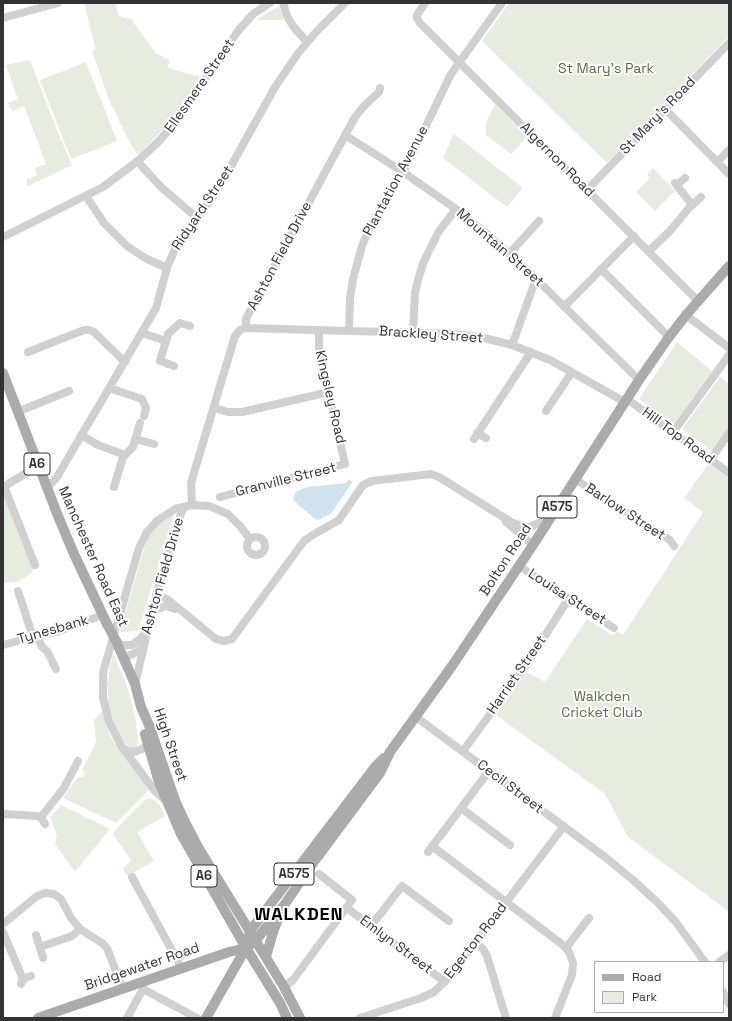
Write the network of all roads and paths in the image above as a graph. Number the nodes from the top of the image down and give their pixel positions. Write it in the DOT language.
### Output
graph roads {
  1 [pos="58,3"];
  2 [pos="270,3"];
  3 [pos="283,3"];
  4 [pos="345,3"];
  5 [pos="425,3"];
  6 [pos="502,3"];
  7 [pos="3,18"];
  8 [pos="307,42"];
  9 [pos="729,43"];
  10 [pos="460,62"];
  11 [pos="380,88"];
  12 [pos="665,109"];
  13 [pos="345,135"];
  14 [pos="729,150"];
  15 [pos="138,162"];
  16 [pos="717,162"];
  17 [pos="403,172"];
  18 [pos="729,174"];
  19 [pos="685,178"];
  20 [pos="587,190"];
  21 [pos="86,196"];
  22 [pos="701,197"];
  23 [pos="692,205"];
  24 [pos="456,209"];
  25 [pos="197,218"];
  26 [pos="539,221"];
  27 [pos="634,236"];
  28 [pos="3,237"];
  29 [pos="649,251"];
  30 [pos="509,254"];
  31 [pos="729,266"];
  32 [pos="167,268"];
  33 [pos="601,269"];
  34 [pos="536,279"];
  35 [pos="698,301"];
  36 [pos="564,307"];
  37 [pos="686,314"];
  38 [pos="190,326"];
  39 [pos="246,328"];
  40 [pos="319,330"];
  41 [pos="349,330"];
  42 [pos="413,332"];
  43 [pos="142,333"];
  44 [pos="669,337"];
  45 [pos="166,341"];
  46 [pos="512,345"];
  47 [pos="729,348"];
  48 [pos="31,349"];
  49 [pos="531,352"];
  50 [pos="729,355"];
  51 [pos="125,362"];
  52 [pos="174,366"];
  53 [pos="572,372"];
  54 [pos="3,373"];
  55 [pos="639,380"];
  56 [pos="109,388"];
  57 [pos="69,391"];
  58 [pos="329,392"];
  59 [pos="626,400"];
  60 [pos="214,408"];
  61 [pos="546,411"];
  62 [pos="17,412"];
  63 [pos="674,431"];
  64 [pos="729,433"];
  65 [pos="81,435"];
  66 [pos="486,438"];
  67 [pos="135,439"];
  68 [pos="154,444"];
  69 [pos="125,454"];
  70 [pos="711,459"];
  71 [pos="346,464"];
  72 [pos="38,466"];
  73 [pos="729,473"];
  74 [pos="575,479"];
  75 [pos="3,487"];
  76 [pos="114,487"];
  77 [pos="47,488"];
  78 [pos="225,498"];
  79 [pos="192,505"];
  80 [pos="183,506"];
  81 [pos="496,514"];
  82 [pos="551,517"];
  83 [pos="511,522"];
  84 [pos="250,539"];
  85 [pos="535,543"];
  86 [pos="674,546"];
  87 [pos="35,565"];
  88 [pos="520,566"];
  89 [pos="18,591"];
  90 [pos="156,595"];
  91 [pos="569,598"];
  92 [pos="152,611"];
  93 [pos="181,612"];
  94 [pos="105,619"];
  95 [pos="614,628"];
  96 [pos="148,629"];
  97 [pos="35,636"];
  98 [pos="118,643"];
  99 [pos="3,645"];
  100 [pos="144,646"];
  101 [pos="124,658"];
  102 [pos="56,669"];
  103 [pos="135,684"];
  104 [pos="141,707"];
  105 [pos="416,717"];
  106 [pos="148,744"];
  107 [pos="122,747"];
  108 [pos="463,751"];
  109 [pos="390,752"];
  110 [pos="78,761"];
  111 [pos="489,771"];
  112 [pos="166,802"];
  113 [pos="461,808"];
  114 [pos="3,814"];
  115 [pos="564,826"];
  116 [pos="510,844"];
  117 [pos="318,874"];
  118 [pos="132,876"];
  119 [pos="506,902"];
  120 [pos="285,904"];
  121 [pos="347,908"];
  122 [pos="584,920"];
  123 [pos="449,922"];
  124 [pos="3,924"];
  125 [pos="371,926"];
  126 [pos="80,929"];
  127 [pos="3,932"];
  128 [pos="36,935"];
  129 [pos="253,936"];
  130 [pos="475,942"];
  131 [pos="40,947"];
  132 [pos="246,948"];
  133 [pos="566,948"];
  134 [pos="729,955"];
  135 [pos="266,957"];
  136 [pos="43,958"];
  137 [pos="705,961"];
  138 [pos="720,961"];
  139 [pos="182,969"];
  140 [pos="31,976"];
  141 [pos="445,982"];
  142 [pos="142,986"];
  143 [pos="284,987"];
  144 [pos="123,989"];
  145 [pos="724,994"];
  146 [pos="729,1004"];
  147 [pos="44,1017"];
  148 [pos="127,1018"];
  149 [pos="197,1018"];
  150 [pos="206,1018"];
  151 [pos="287,1018"];
  152 [pos="300,1018"];
  153 [pos="360,1018"];
  154 [pos="506,1018"];
  155 [pos="555,1018"];
  1 -- 7 [label="street"];
  2 -- 15 [label="street, Ellesmere Street"];
  3 -- 8 [label="street"];
  4 -- 8 [label="street, Ridyard Street"];
  5 -- 10 [label="street, Algernon Road"];
  6 -- 10 [label="street, Plantation Avenue"];
  8 -- 25 [label="street, Ridyard Street"];
  9 -- 12 [label="street, St Mary's Road"];
  10 -- 17 [label="street, Plantation Avenue"];
  10 -- 20 [label="street, Algernon Road"];
  11 -- 13 [label="street, Ashton Field Drive"];
  12 -- 16 [label="street"];
  12 -- 20 [label="street, St Mary's Road"];
  13 -- 17 [label="street, Mountain Street"];
  13 -- 39 [label="street, Ashton Field Drive"];
  14 -- 16 [label="street"];
  15 -- 21 [label="street, Ellesmere Street"];
  15 -- 25 [label="street"];
  16 -- 18 [label="street"];
  17 -- 24 [label="street, Mountain Street"];
  17 -- 41 [label="street, Plantation Avenue"];
  19 -- 23 [label="street"];
  20 -- 27 [label="street, Algernon Road"];
  21 -- 28 [label="street, Ellesmere Street"];
  21 -- 32 [label="street"];
  22 -- 23 [label="street"];
  23 -- 29 [label="street"];
  24 -- 30 [label="street, Mountain Street"];
  24 -- 42 [label="street"];
  25 -- 32 [label="street, Ridyard Street"];
  26 -- 30 [label="street"];
  27 -- 29 [label="street, Algernon Road"];
  27 -- 33 [label="street"];
  29 -- 35 [label="street, Algernon Road"];
  30 -- 34 [label="street, Mountain Street"];
  31 -- 35 [label="main road, Bolton Road / A575"];
  32 -- 43 [label="street, Ridyard Street"];
  33 -- 36 [label="street"];
  33 -- 44 [label="street"];
  34 -- 36 [label="street, Mountain Street"];
  34 -- 46 [label="street"];
  35 -- 37 [label="main road, Bolton Road / A575"];
  36 -- 55 [label="street, Mountain Street"];
  37 -- 44 [label="main road, Bolton Road / A575"];
  37 -- 47 [label="street"];
  38 -- 45 [label="street"];
  39 -- 40 [label="street, Brackley Street"];
  39 -- 60 [label="street, Ashton Field Drive"];
  40 -- 41 [label="street, Brackley Street"];
  40 -- 58 [label="street, Kingsley Road"];
  41 -- 42 [label="street, Brackley Street"];
  42 -- 46 [label="street, Brackley Street"];
  43 -- 45 [label="street"];
  43 -- 51 [label="street, Ridyard Street"];
  44 -- 55 [label="main road, Bolton Road / A575"];
  45 -- 52 [label="street"];
  46 -- 49 [label="street, Brackley Street"];
  48 -- 51 [label="street"];
  49 -- 53 [label="street, Brackley Street"];
  49 -- 66 [label="street"];
  50 -- 63 [label="street"];
  51 -- 56 [label="street, Ridyard Street"];
  53 -- 59 [label="street, Brackley Street"];
  53 -- 61 [label="street"];
  54 -- 62 [label="main road, Manchester Road East / A6"];
  55 -- 59 [label="main road, Bolton Road / A575"];
  56 -- 65 [label="street, Ridyard Street"];
  56 -- 67 [label="street"];
  57 -- 62 [label="street"];
  58 -- 60 [label="street"];
  58 -- 71 [label="street, Kingsley Road"];
  59 -- 63 [label="street, Hill Top Road"];
  59 -- 74 [label="main road, Bolton Road / A575"];
  60 -- 79 [label="street, Ashton Field Drive"];
  62 -- 72 [label="main road, Manchester Road East / A6"];
  63 -- 70 [label="street, Hill Top Road"];
  64 -- 70 [label="street"];
  65 -- 69 [label="street"];
  65 -- 77 [label="street, Ridyard Street"];
  67 -- 68 [label="street"];
  67 -- 69 [label="street"];
  69 -- 76 [label="street"];
  70 -- 73 [label="street, Hill Top Road"];
  71 -- 78 [label="street, Granville Street"];
  72 -- 75 [label="street"];
  72 -- 77 [label="main road, Manchester Road East / A6"];
  74 -- 82 [label="main road, Bolton Road / A575"];
  74 -- 86 [label="street, Barlow Street"];
  75 -- 87 [label="street"];
  77 -- 94 [label="main road, Manchester Road East / A6"];
  79 -- 80 [label="street"];
  79 -- 84 [label="street"];
  80 -- 90 [label="street, Ashton Field Drive"];
  80 -- 107 [label="street"];
  81 -- 83 [label="street"];
  81 -- 85 [label="street"];
  81 -- 93 [label="street"];
  82 -- 83 [label="street"];
  82 -- 85 [label="main road, Bolton Road / A575"];
  83 -- 85 [label="street"];
  85 -- 88 [label="main road, Bolton Road / A575"];
  88 -- 91 [label="street, Louisa Street"];
  88 -- 105 [label="main road, Bolton Road / A575"];
  89 -- 97 [label="street"];
  90 -- 92 [label="street, Ashton Field Drive"];
  90 -- 93 [label="street"];
  91 -- 95 [label="street, Louisa Street"];
  91 -- 108 [label="street, Harriet Street"];
  92 -- 93 [label="street"];
  92 -- 96 [label="street, Ashton Field Drive"];
  94 -- 97 [label="street, Tynesbank"];
  94 -- 98 [label="main road, Manchester Road East / A6, bridge"];
  96 -- 98 [label="street"];
  96 -- 100 [label="street, Ashton Field Drive"];
  97 -- 99 [label="street, Tynesbank"];
  97 -- 102 [label="street"];
  98 -- 101 [label="main road, Manchester Road East / A6"];
  100 -- 101 [label="street"];
  100 -- 103 [label="street, Ashton Field Drive"];
  101 -- 103 [label="main road, Manchester Road East / A6"];
  103 -- 104 [label="main road, Manchester Road East / A6"];
  104 -- 106 [label="main road, High Street / A6"];
  104 -- 129 [label="main road, High Street / A6"];
  105 -- 108 [label="street, Cecil Street"];
  105 -- 109 [label="main road, Bolton Road / A575"];
  106 -- 107 [label="street"];
  106 -- 112 [label="main road, High Street / A6"];
  107 -- 112 [label="street"];
  108 -- 111 [label="street, Cecil Street"];
  109 -- 120 [label="main road, Bolton Road / A575"];
  109 -- 129 [label="main road, Bolton Road / A575"];
  110 -- 114 [label="street"];
  111 -- 113 [label="street"];
  111 -- 115 [label="street, Cecil Street"];
  112 -- 132 [label="main road, High Street / A6"];
  113 -- 116 [label="street"];
  113 -- 119 [label="street"];
  115 -- 119 [label="street, Egerton Road"];
  115 -- 137 [label="street, Cecil Street"];
  117 -- 121 [label="street"];
  118 -- 139 [label="street"];
  119 -- 130 [label="street, Egerton Road"];
  119 -- 133 [label="street"];
  120 -- 129 [label="main road, Bolton Road / A575"];
  120 -- 135 [label="main road, A575"];
  121 -- 125 [label="street, Emlyn Street"];
  121 -- 143 [label="street"];
  122 -- 133 [label="street"];
  123 -- 125 [label="street"];
  124 -- 126 [label="street"];
  125 -- 141 [label="street, Emlyn Street"];
  126 -- 131 [label="street"];
  126 -- 144 [label="street"];
  127 -- 140 [label="street"];
  128 -- 131 [label="street"];
  129 -- 132 [label="main road, Bolton Road / A575"];
  129 -- 135 [label="main road, A6"];
  130 -- 141 [label="street, Egerton Road"];
  130 -- 154 [label="street"];
  131 -- 136 [label="street"];
  132 -- 139 [label="main road, Bridgewater Road"];
  132 -- 150 [label="main road, A575"];
  132 -- 151 [label="main road, A6"];
  133 -- 155 [label="street"];
  134 -- 138 [label="street"];
  135 -- 143 [label="main road, A6"];
  139 -- 142 [label="main road, Bridgewater Road"];
  141 -- 153 [label="street, Egerton Road"];
  142 -- 144 [label="main road, Bridgewater Road"];
  142 -- 148 [label="street"];
  142 -- 149 [label="street"];
  143 -- 152 [label="main road, A6"];
  144 -- 147 [label="main road, Bridgewater Road"];
  145 -- 146 [label="street"];
}
